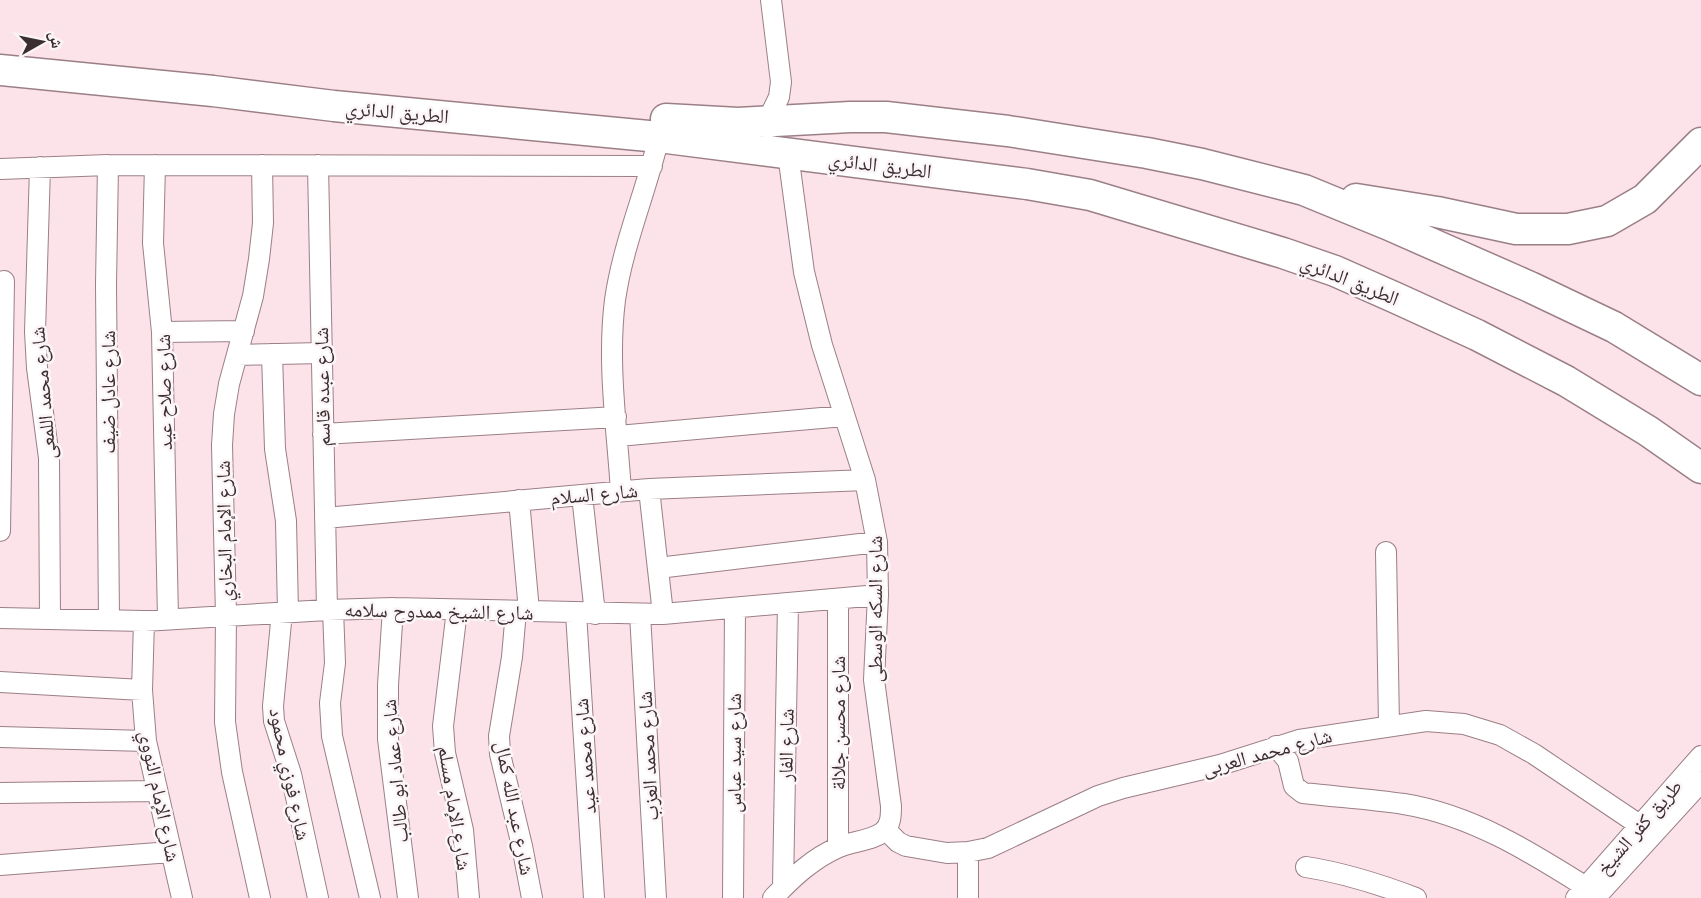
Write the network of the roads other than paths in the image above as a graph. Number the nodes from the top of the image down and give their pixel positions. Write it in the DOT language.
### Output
graph roads {
  1 [pos="771,0"];
  2 [pos="0,52"];
  3 [pos="0,70"];
  4 [pos="867,117"];
  5 [pos="576,120"];
  6 [pos="768,122"];
  7 [pos="1701,143"];
  8 [pos="656,151"];
  9 [pos="788,154"];
  10 [pos="856,162"];
  11 [pos="108,165"];
  12 [pos="155,165"];
  13 [pos="262,165"];
  14 [pos="318,165"];
  15 [pos="40,167"];
  16 [pos="0,169"];
  17 [pos="1304,190"];
  18 [pos="4,281"];
  19 [pos="244,331"];
  20 [pos="162,332"];
  21 [pos="322,353"];
  22 [pos="272,354"];
  23 [pos="237,355"];
  24 [pos="1701,380"];
  25 [pos="844,416"];
  26 [pos="617,427"];
  27 [pos="323,434"];
  28 [pos="1701,468"];
  29 [pos="865,480"];
  30 [pos="649,489"];
  31 [pos="621,491"];
  32 [pos="582,495"];
  33 [pos="519,501"];
  34 [pos="325,518"];
  35 [pos="0,531"];
  36 [pos="877,542"];
  37 [pos="1386,552"];
  38 [pos="658,568"];
  39 [pos="878,595"];
  40 [pos="838,599"];
  41 [pos="788,603"];
  42 [pos="393,608"];
  43 [pos="735,608"];
  44 [pos="330,609"];
  45 [pos="457,610"];
  46 [pos="523,611"];
  47 [pos="285,612"];
  48 [pos="585,614"];
  49 [pos="640,614"];
  50 [pos="663,614"];
  51 [pos="226,616"];
  52 [pos="0,618"];
  53 [pos="50,619"];
  54 [pos="168,619"];
  55 [pos="109,620"];
  56 [pos="144,621"];
  57 [pos="0,682"];
  58 [pos="142,690"];
  59 [pos="1389,725"];
  60 [pos="0,736"];
  61 [pos="146,741"];
  62 [pos="1276,746"];
  63 [pos="1701,756"];
  64 [pos="1701,782"];
  65 [pos="156,790"];
  66 [pos="0,793"];
  67 [pos="1641,826"];
  68 [pos="886,830"];
  69 [pos="838,847"];
  70 [pos="171,852"];
  71 [pos="968,852"];
  72 [pos="0,865"];
  73 [pos="1306,867"];
  74 [pos="778,893"];
  75 [pos="1586,894"];
  76 [pos="182,898"];
  77 [pos="260,898"];
  78 [pos="318,898"];
  79 [pos="370,898"];
  80 [pos="408,898"];
  81 [pos="469,898"];
  82 [pos="532,898"];
  83 [pos="594,898"];
  84 [pos="656,898"];
  85 [pos="733,898"];
  86 [pos="968,898"];
  87 [pos="1416,898"];
  1 -- 6 [label="street"];
  2 -- 5 [label="highway, الطريق الدائري"];
  3 -- 5 [label="highway, الطريق الدائري"];
  4 -- 6 [label="highway, الطريق الدائري"];
  4 -- 10 [label="highway"];
  4 -- 17 [label="highway, الطريق الدائري"];
  5 -- 6 [label="highway, الطريق الدائري"];
  5 -- 8 [label="highway, الطريق الدائري"];
  7 -- 17 [label="highway"];
  8 -- 9 [label="highway, الطريق الدائري"];
  8 -- 14 [label="street"];
  8 -- 26 [label="street"];
  9 -- 10 [label="highway, الطريق الدائري"];
  9 -- 25 [label="street, شارع السكه الوسطى"];
  10 -- 28 [label="highway, الطريق الدائري"];
  11 -- 12 [label="street"];
  11 -- 15 [label="street"];
  11 -- 55 [label="street, شارع عادل ضيف"];
  12 -- 13 [label="street"];
  12 -- 20 [label="street, شارع صلاح عيد"];
  13 -- 14 [label="street"];
  13 -- 19 [label="street, شارع الإمام البخاري"];
  14 -- 21 [label="street, شارع عبده قاسم"];
  15 -- 16 [label="street"];
  15 -- 53 [label="street, شارع محمد اللمعى"];
  17 -- 24 [label="highway, الطريق الدائري"];
  18 -- 35 [label="street"];
  19 -- 20 [label="street"];
  19 -- 23 [label="street, شارع الإمام البخاري"];
  20 -- 54 [label="street, شارع صلاح عيد"];
  21 -- 22 [label="street"];
  21 -- 27 [label="street, شارع عبده قاسم"];
  22 -- 23 [label="street"];
  22 -- 47 [label="street, شارع فوزي محمود"];
  23 -- 51 [label="street, شارع الإمام البخاري"];
  25 -- 26 [label="street"];
  25 -- 29 [label="street, شارع السكه الوسطى"];
  26 -- 27 [label="street"];
  26 -- 31 [label="street"];
  27 -- 34 [label="street, شارع عبده قاسم"];
  29 -- 30 [label="street, شارع السلام"];
  29 -- 36 [label="street, شارع السكه الوسطى"];
  30 -- 31 [label="street, شارع السلام"];
  30 -- 38 [label="street"];
  31 -- 32 [label="street, شارع السلام"];
  32 -- 33 [label="street, شارع السلام"];
  32 -- 48 [label="street, شارع محمد عيد"];
  33 -- 34 [label="street, شارع السلام"];
  33 -- 46 [label="street, شارع عبد الله كمال"];
  34 -- 44 [label="street, شارع عبده قاسم"];
  36 -- 38 [label="street"];
  36 -- 39 [label="street, شارع السكه الوسطى"];
  37 -- 59 [label="street"];
  38 -- 50 [label="street"];
  39 -- 40 [label="street, شارع الشيخ ممدوح سلامه"];
  39 -- 68 [label="street, شارع السكه الوسطى"];
  40 -- 41 [label="street, شارع الشيخ ممدوح سلامه"];
  40 -- 69 [label="street, شارع محسن جلالة"];
  41 -- 43 [label="street, شارع الشيخ ممدوح سلامه"];
  41 -- 74 [label="street, شارع الفار"];
  42 -- 44 [label="street, شارع الشيخ ممدوح سلامه"];
  42 -- 45 [label="street, شارع الشيخ ممدوح سلامه"];
  42 -- 80 [label="street, شارع عماد ابو طالب"];
  43 -- 50 [label="street, شارع الشيخ ممدوح سلامه"];
  43 -- 85 [label="street, شارع سيد عباس"];
  44 -- 47 [label="street, شارع الشيخ ممدوح سلامه"];
  44 -- 79 [label="street, شارع عبده قاسم"];
  45 -- 46 [label="street, شارع الشيخ ممدوح سلامه"];
  45 -- 81 [label="street, شارع الإمام مسلم"];
  46 -- 48 [label="street, شارع الشيخ ممدوح سلامه"];
  46 -- 82 [label="street, شارع عبد الله كمال"];
  47 -- 51 [label="street, شارع الشيخ ممدوح سلامه"];
  47 -- 78 [label="street, شارع فوزي محمود"];
  48 -- 49 [label="street, شارع الشيخ ممدوح سلامه"];
  48 -- 83 [label="street, شارع محمد عيد"];
  49 -- 50 [label="street, شارع الشيخ ممدوح سلامه"];
  49 -- 84 [label="street, شارع محمد العزب"];
  51 -- 54 [label="street, شارع الشيخ ممدوح سلامه"];
  51 -- 77 [label="street, شارع الإمام البخاري"];
  52 -- 53 [label="street, شارع الشيخ ممدوح سلامه"];
  53 -- 55 [label="street, شارع الشيخ ممدوح سلامه"];
  54 -- 56 [label="street, شارع الشيخ ممدوح سلامه"];
  55 -- 56 [label="street, شارع الشيخ ممدوح سلامه"];
  56 -- 58 [label="street, شارع الإمام النووي"];
  57 -- 58 [label="street"];
  58 -- 61 [label="street, شارع الإمام النووي"];
  59 -- 62 [label="street, شارع محمد العربى"];
  59 -- 67 [label="street, شارع محمد العربى"];
  60 -- 61 [label="street"];
  61 -- 65 [label="street, شارع الإمام النووي"];
  62 -- 71 [label="street, شارع محمد العربى"];
  62 -- 75 [label="street"];
  63 -- 67 [label="street, طريق كفر الشيخ"];
  64 -- 75 [label="street, طريق كفر الشيخ"];
  65 -- 66 [label="street"];
  65 -- 70 [label="street, شارع الإمام النووي"];
  67 -- 75 [label="street, طريق كفر الشيخ"];
  68 -- 69 [label="street"];
  68 -- 71 [label="street, شارع محمد العربى"];
  69 -- 74 [label="street"];
  70 -- 72 [label="street"];
  70 -- 76 [label="street, شارع الإمام النووي"];
  71 -- 86 [label="street"];
  73 -- 87 [label="street"];
}
